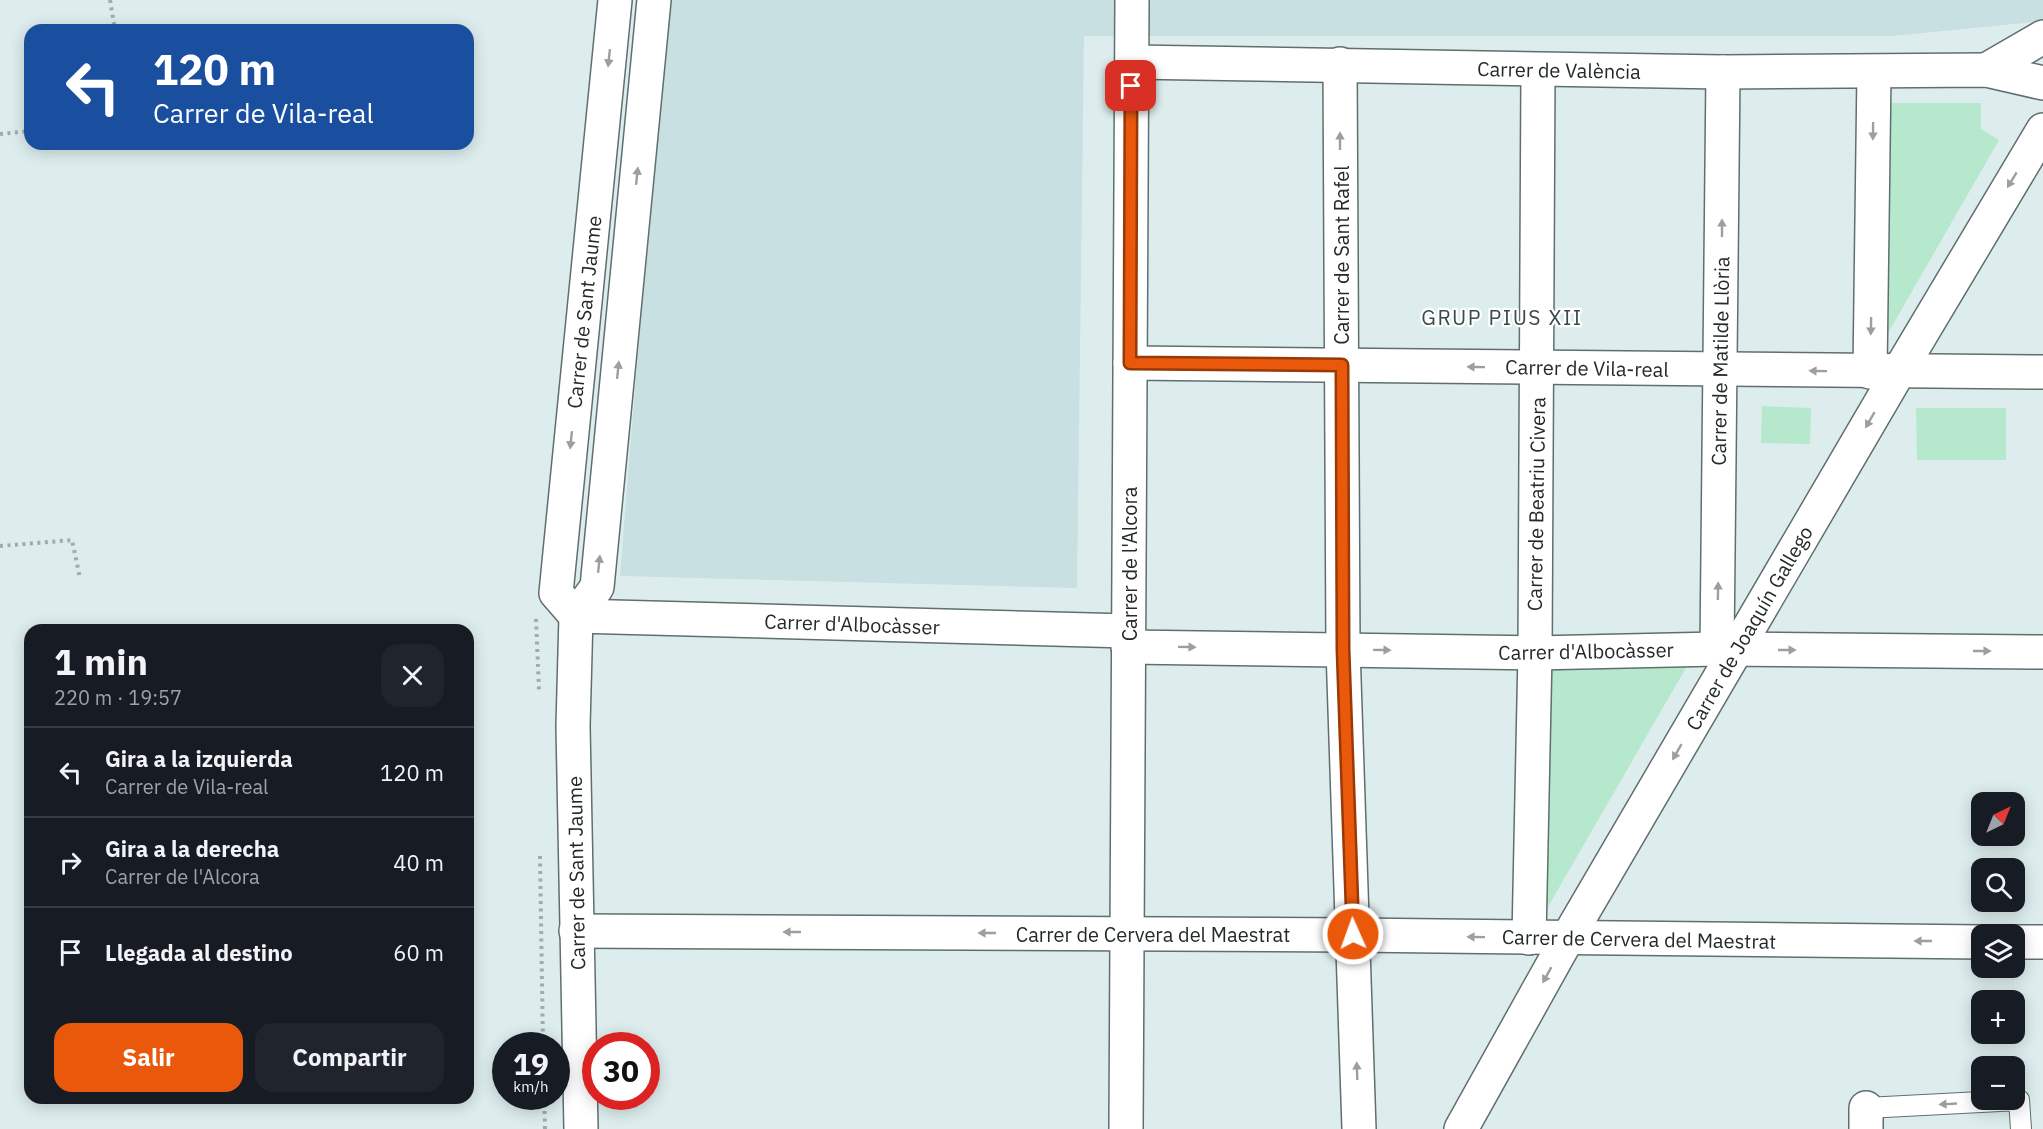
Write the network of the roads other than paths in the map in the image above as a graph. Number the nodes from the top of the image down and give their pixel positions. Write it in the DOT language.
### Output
graph roads {
  1 [pos="615,0"];
  2 [pos="654,0"];
  3 [pos="1132,0"];
  4 [pos="2043,37"];
  5 [pos="1132,62"];
  6 [pos="1340,64"];
  7 [pos="1538,70"];
  8 [pos="1986,70"];
  9 [pos="1723,72"];
  10 [pos="1874,72"];
  11 [pos="2043,83"];
  12 [pos="2043,130"];
  13 [pos="1130,363"];
  14 [pos="1342,365"];
  15 [pos="1538,368"];
  16 [pos="1721,370"];
  17 [pos="1884,372"];
  18 [pos="2043,372"];
  19 [pos="576,616"];
  20 [pos="1128,639"];
  21 [pos="1343,649"];
  22 [pos="1726,650"];
  23 [pos="2043,652"];
  24 [pos="1535,653"];
  25 [pos="576,931"];
  26 [pos="1127,934"];
  27 [pos="1353,934"];
  28 [pos="1528,938"];
  29 [pos="1567,939"];
  30 [pos="1971,942"];
  31 [pos="2025,942"];
  32 [pos="2043,942"];
  33 [pos="1866,1118"];
  34 [pos="581,1129"];
  35 [pos="1126,1129"];
  36 [pos="1359,1129"];
  37 [pos="1461,1129"];
  38 [pos="2021,1129"];
  1 -- 19 [label="street, Carrer de Sant Jaume, one-way"];
  19 -- 2 [label="street, Carrer de Sant Jaume, one-way"];
  3 -- 5 [label="street, Carrer de l'Alcora"];
  4 -- 8 [label="street, Carrer de València"];
  5 -- 6 [label="street, Carrer de València"];
  5 -- 13 [label="street, Carrer de l'Alcora"];
  6 -- 7 [label="street, Carrer de València"];
  14 -- 6 [label="street, Carrer de Sant Rafel, one-way"];
  7 -- 9 [label="street, Carrer de València"];
  7 -- 15 [label="street, Carrer de Beatriu Civera"];
  8 -- 10 [label="street, Carrer de València"];
  8 -- 11 [label="street, Carrer de València"];
  9 -- 10 [label="street, Carrer de València"];
  16 -- 9 [label="street, Carrer de Matilde Llòria, one-way"];
  10 -- 17 [label="street, one-way"];
  12 -- 17 [label="street, Carrer de Joaquín Gallego, one-way"];
  13 -- 14 [label="street, Carrer de Vila-real"];
  13 -- 20 [label="street, Carrer de l'Alcora"];
  15 -- 14 [label="street, Carrer de Vila-real, one-way"];
  14 -- 21 [label="street, Carrer de Sant Rafel"];
  15 -- 16 [label="street, Carrer de Vila-real"];
  15 -- 24 [label="street, Carrer de Beatriu Civera"];
  17 -- 16 [label="street, Carrer de Vila-real, one-way"];
  22 -- 16 [label="street, Carrer de Matilde Llòria, one-way"];
  17 -- 18 [label="street, Carrer de Vila-real"];
  17 -- 22 [label="street, Carrer de Joaquín Gallego, one-way"];
  19 -- 20 [label="street, Carrer d'Albocàsser"];
  19 -- 25 [label="street, Carrer de Sant Jaume"];
  20 -- 21 [label="street, Carrer d'Albocàsser, one-way"];
  20 -- 26 [label="street, Carrer de l'Alcora"];
  21 -- 24 [label="street, Carrer d'Albocàsser, one-way"];
  21 -- 27 [label="street, Carrer de Sant Rafel"];
  22 -- 23 [label="street, Carrer d'Albocàsser, one-way"];
  22 -- 24 [label="street, Carrer d'Albocàsser"];
  22 -- 29 [label="street, Carrer de Joaquín Gallego, one-way"];
  24 -- 28 [label="street, Carrer de Beatriu Civera"];
  26 -- 25 [label="street, Carrer de Cervera del Maestrat, one-way"];
  25 -- 34 [label="street, Carrer de Sant Jaume"];
  26 -- 27 [label="street, Carrer de Cervera del Maestrat"];
  26 -- 35 [label="street, Carrer de l'Alcora"];
  28 -- 27 [label="street, Carrer de Cervera del Maestrat, one-way"];
  36 -- 27 [label="street, Carrer de Sant Rafel, one-way"];
  28 -- 29 [label="street, Carrer de Cervera del Maestrat"];
  30 -- 29 [label="street, Carrer de Cervera del Maestrat, one-way"];
  29 -- 37 [label="street, Carrer de Joaquín Gallego, one-way"];
  31 -- 32 [label="street"];
  38 -- 33 [label="lane, one-way"];
}
